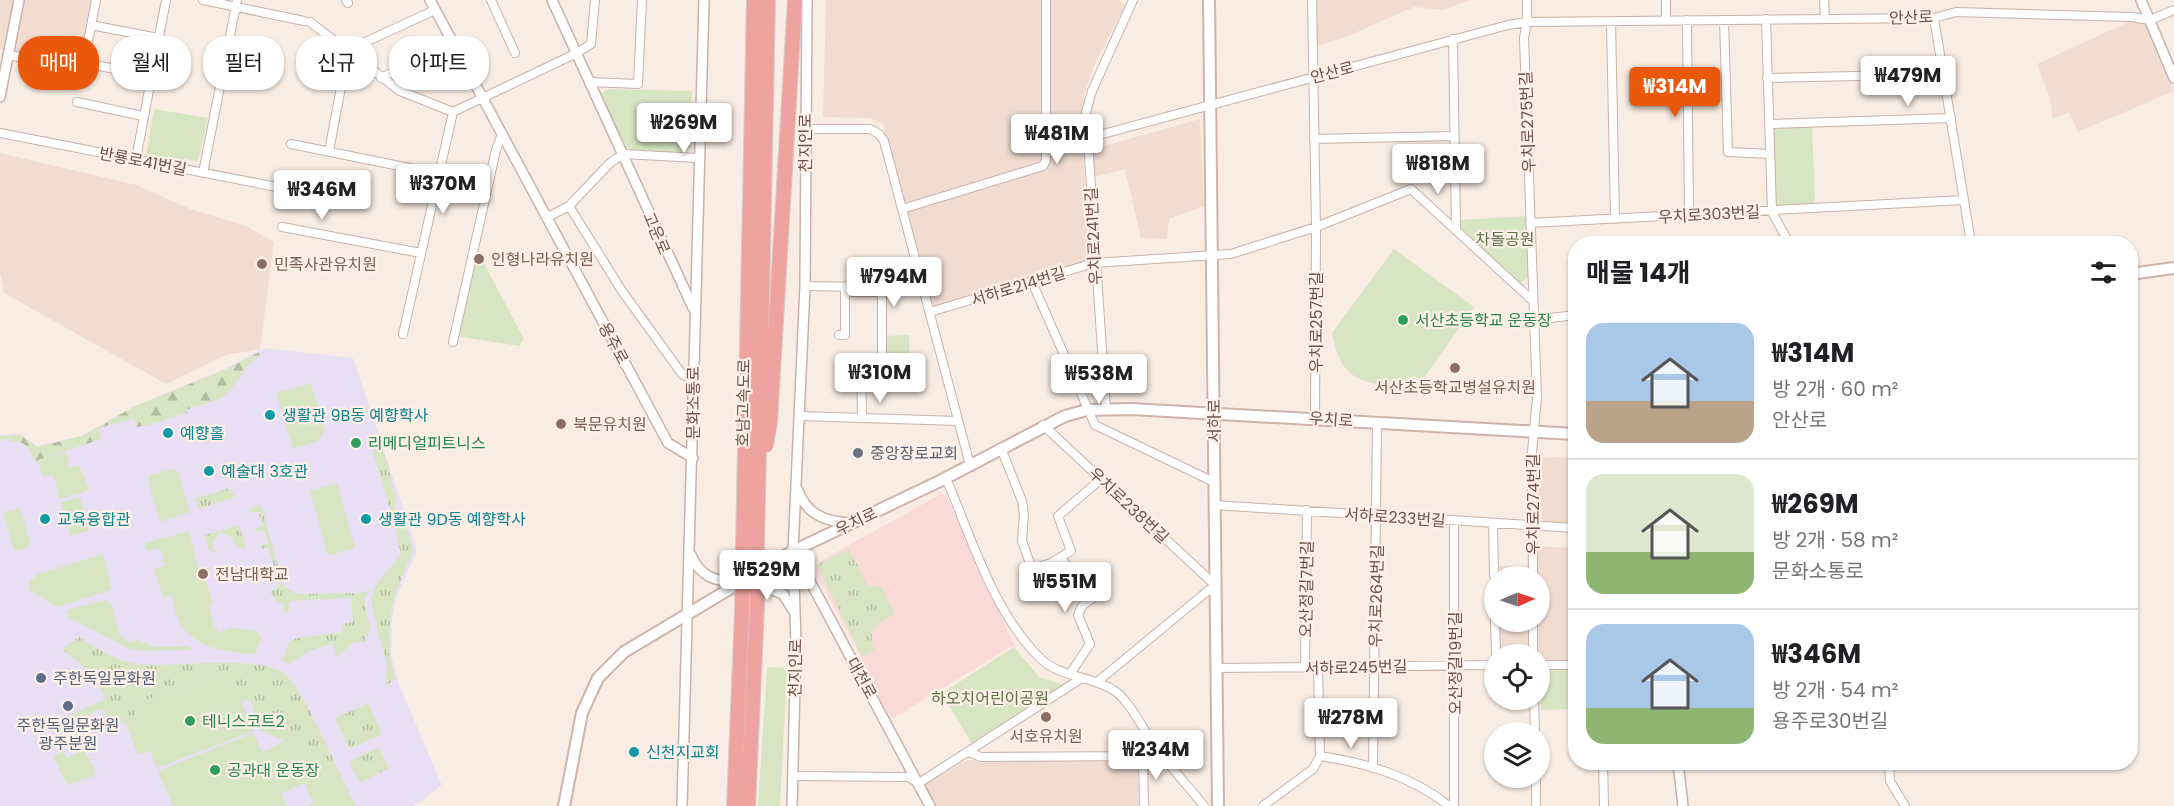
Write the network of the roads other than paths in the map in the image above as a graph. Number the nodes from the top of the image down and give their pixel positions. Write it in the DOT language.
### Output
graph roads {
  1 [pos="19,0"];
  2 [pos="96,0"];
  3 [pos="166,0"];
  4 [pos="203,0"];
  5 [pos="430,0"];
  6 [pos="492,0"];
  7 [pos="552,0"];
  8 [pos="595,0"];
  9 [pos="642,0"];
  10 [pos="704,0"];
  11 [pos="754,0"];
  12 [pos="768,0"];
  13 [pos="795,0"];
  14 [pos="807,0"];
  15 [pos="1046,0"];
  16 [pos="1133,0"];
  17 [pos="1209,0"];
  18 [pos="1312,0"];
  19 [pos="1527,0"];
  20 [pos="1666,0"];
  21 [pos="1824,0"];
  22 [pos="2141,0"];
  23 [pos="236,3"];
  24 [pos="435,10"];
  25 [pos="2174,10"];
  26 [pos="1825,18"];
  27 [pos="1935,18"];
  28 [pos="1766,19"];
  29 [pos="1687,20"];
  30 [pos="1724,20"];
  31 [pos="2150,20"];
  32 [pos="1666,21"];
  33 [pos="1527,22"];
  34 [pos="1611,22"];
  35 [pos="92,25"];
  36 [pos="90,36"];
  37 [pos="148,36"];
  38 [pos="158,36"];
  39 [pos="328,36"];
  40 [pos="450,36"];
  41 [pos="377,37"];
  42 [pos="1453,39"];
  43 [pos="515,53"];
  44 [pos="577,53"];
  45 [pos="8,55"];
  46 [pos="18,56"];
  47 [pos="389,74"];
  48 [pos="1944,74"];
  49 [pos="377,75"];
  50 [pos="1313,77"];
  51 [pos="381,78"];
  52 [pos="1767,78"];
  53 [pos="2174,78"];
  54 [pos="589,82"];
  55 [pos="148,90"];
  56 [pos="340,90"];
  57 [pos="479,90"];
  58 [pos="0,97"];
  59 [pos="483,97"];
  60 [pos="77,102"];
  61 [pos="1210,105"];
  62 [pos="453,111"];
  63 [pos="143,116"];
  64 [pos="1951,118"];
  65 [pos="1768,124"];
  66 [pos="805,129"];
  67 [pos="0,133"];
  68 [pos="502,135"];
  69 [pos="1454,136"];
  70 [pos="1088,138"];
  71 [pos="1314,139"];
  72 [pos="291,144"];
  73 [pos="329,150"];
  74 [pos="623,154"];
  75 [pos="1770,154"];
  76 [pos="698,158"];
  77 [pos="136,159"];
  78 [pos="203,173"];
  79 [pos="439,174"];
  80 [pos="287,189"];
  81 [pos="1964,200"];
  82 [pos="569,206"];
  83 [pos="903,209"];
  84 [pos="1772,212"];
  85 [pos="1689,215"];
  86 [pos="546,218"];
  87 [pos="1615,219"];
  88 [pos="1530,223"];
  89 [pos="282,227"];
  90 [pos="1316,227"];
  91 [pos="1456,229"];
  92 [pos="1785,236"];
  93 [pos="1970,236"];
  94 [pos="421,253"];
  95 [pos="1214,256"];
  96 [pos="1094,262"];
  97 [pos="2174,268"];
  98 [pos="2138,273"];
  99 [pos="1032,282"];
  100 [pos="805,286"];
  101 [pos="924,289"];
  102 [pos="1533,301"];
  103 [pos="694,310"];
  104 [pos="930,312"];
  105 [pos="1568,316"];
  106 [pos="1534,320"];
  107 [pos="403,334"];
  108 [pos="839,334"];
  109 [pos="453,342"];
  110 [pos="693,380"];
  111 [pos="1106,409"];
  112 [pos="1087,410"];
  113 [pos="1214,413"];
  114 [pos="801,416"];
  115 [pos="862,416"];
  116 [pos="1315,418"];
  117 [pos="958,421"];
  118 [pos="1377,423"];
  119 [pos="1043,425"];
  120 [pos="1534,432"];
  121 [pos="1568,434"];
  122 [pos="1001,448"];
  123 [pos="693,458"];
  124 [pos="970,465"];
  125 [pos="946,478"];
  126 [pos="1101,479"];
  127 [pos="1214,482"];
  128 [pos="797,486"];
  129 [pos="758,495"];
  130 [pos="1214,505"];
  131 [pos="1307,510"];
  132 [pos="1377,516"];
  133 [pos="1454,520"];
  134 [pos="1493,522"];
  135 [pos="853,523"];
  136 [pos="1533,525"];
  137 [pos="1568,528"];
  138 [pos="793,551"];
  139 [pos="690,553"];
  140 [pos="1060,558"];
  141 [pos="1494,566"];
  142 [pos="1533,566"];
  143 [pos="743,582"];
  144 [pos="1215,585"];
  145 [pos="689,615"];
  146 [pos="795,616"];
  147 [pos="1484,665"];
  148 [pos="1550,665"];
  149 [pos="1568,665"];
  150 [pos="1375,666"];
  151 [pos="1455,666"];
  152 [pos="1305,667"];
  153 [pos="1318,667"];
  154 [pos="1218,668"];
  155 [pos="1070,674"];
  156 [pos="1082,678"];
  157 [pos="1097,682"];
  158 [pos="1158,750"];
  159 [pos="969,753"];
  160 [pos="1143,756"];
  161 [pos="1320,756"];
  162 [pos="1373,768"];
  163 [pos="1603,770"];
  164 [pos="1679,770"];
  165 [pos="1890,770"];
  166 [pos="793,776"];
  167 [pos="919,783"];
  168 [pos="1536,788"];
  169 [pos="564,806"];
  170 [pos="682,806"];
  171 [pos="734,806"];
  172 [pos="748,806"];
  173 [pos="792,806"];
  174 [pos="930,806"];
  175 [pos="1144,806"];
  176 [pos="1204,806"];
  177 [pos="1218,806"];
  178 [pos="1263,806"];
  179 [pos="1449,806"];
  180 [pos="1454,806"];
  181 [pos="1536,806"];
  182 [pos="1604,806"];
  183 [pos="1683,806"];
  184 [pos="1905,806"];
  1 -- 45 [label="street"];
  2 -- 35 [label="street"];
  3 -- 38 [label="street"];
  4 -- 23 [label="street"];
  5 -- 24 [label="street, 용주로"];
  6 -- 43 [label="street"];
  7 -- 44 [label="street, 고운로"];
  8 -- 44 [label="street"];
  9 -- 54 [label="street"];
  10 -- 76 [label="street, 문화소통로"];
  11 -- 171 [label="highway, 호남고속도로, bridge"];
  12 -- 129 [label="highway, 호남고속도로"];
  13 -- 129 [label="highway"];
  14 -- 66 [label="street, 천지인로"];
  15 -- 83 [label="street"];
  16 -- 70 [label="street, 우치로241번길"];
  17 -- 61 [label="main road, 서하로"];
  18 -- 50 [label="street, 우치로257번길"];
  19 -- 33 [label="street, 우치로275번길"];
  20 -- 32 [label="street"];
  21 -- 26 [label="street"];
  22 -- 31 [label="street"];
  23 -- 39 [label="street"];
  23 -- 78 [label="street"];
  24 -- 40 [label="street, 용주로"];
  24 -- 41 [label="street"];
  25 -- 31 [label="street, 안산로"];
  26 -- 27 [label="street, 안산로"];
  26 -- 28 [label="street, 안산로"];
  27 -- 31 [label="street, 안산로"];
  27 -- 48 [label="street"];
  28 -- 30 [label="street, 안산로"];
  28 -- 52 [label="street, 우치로303번길"];
  29 -- 30 [label="street, 안산로"];
  29 -- 32 [label="street, 안산로"];
  29 -- 85 [label="street"];
  30 -- 75 [label="street"];
  31 -- 53 [label="street"];
  32 -- 34 [label="street, 안산로"];
  33 -- 34 [label="street, 안산로"];
  33 -- 42 [label="street, 안산로"];
  33 -- 88 [label="street, 우치로275번길"];
  34 -- 87 [label="street"];
  35 -- 36 [label="street"];
  35 -- 37 [label="street"];
  42 -- 50 [label="street, 안산로"];
  42 -- 69 [label="street"];
  44 -- 54 [label="street, 고운로"];
  44 -- 59 [label="street"];
  45 -- 46 [label="street"];
  45 -- 58 [label="street"];
  47 -- 51 [label="street"];
  48 -- 52 [label="street"];
  48 -- 64 [label="street"];
  49 -- 51 [label="street"];
  50 -- 61 [label="street, 안산로"];
  50 -- 71 [label="street, 우치로257번길"];
  51 -- 62 [label="street"];
  52 -- 65 [label="street, 우치로303번길"];
  54 -- 74 [label="street, 고운로"];
  55 -- 63 [label="street"];
  56 -- 73 [label="street"];
  57 -- 59 [label="street, 용주로"];
  59 -- 62 [label="street"];
  59 -- 68 [label="street, 용주로"];
  60 -- 63 [label="street"];
  61 -- 70 [label="street"];
  61 -- 95 [label="main road, 서하로"];
  62 -- 79 [label="street"];
  63 -- 77 [label="street"];
  64 -- 65 [label="street"];
  64 -- 81 [label="street"];
  65 -- 75 [label="street, 우치로303번길"];
  66 -- 83 [label="street"];
  66 -- 100 [label="street, 천지인로"];
  67 -- 77 [label="street, 반룡로41번길"];
  68 -- 86 [label="street, 용주로"];
  68 -- 109 [label="street"];
  69 -- 71 [label="street"];
  69 -- 91 [label="street"];
  70 -- 96 [label="street, 우치로241번길"];
  71 -- 90 [label="street, 우치로257번길"];
  72 -- 73 [label="street"];
  73 -- 79 [label="street"];
  74 -- 76 [label="street"];
  74 -- 82 [label="street"];
  74 -- 103 [label="street, 고운로"];
  75 -- 84 [label="street, 우치로303번길"];
  76 -- 103 [label="street, 문화소통로"];
  77 -- 78 [label="street, 반룡로41번길"];
  78 -- 80 [label="street, 반룡로41번길"];
  79 -- 94 [label="street"];
  81 -- 84 [label="street, 우치로303번길"];
  81 -- 93 [label="street"];
  82 -- 86 [label="street"];
  82 -- 110 [label="street, 용주로"];
  83 -- 101 [label="street"];
  84 -- 85 [label="street, 우치로303번길"];
  84 -- 92 [label="street, 우치로303번길"];
  85 -- 87 [label="street, 우치로303번길"];
  86 -- 123 [label="street, 용주로"];
  87 -- 88 [label="street"];
  88 -- 102 [label="street, 우치로275번길"];
  89 -- 94 [label="street"];
  90 -- 91 [label="street"];
  90 -- 95 [label="street"];
  90 -- 116 [label="street, 우치로257번길"];
  91 -- 102 [label="street"];
  94 -- 107 [label="street"];
  95 -- 96 [label="street, 서하로214번길"];
  95 -- 113 [label="main road, 서하로"];
  96 -- 99 [label="street, 서하로214번길"];
  96 -- 111 [label="street, 우치로241번길"];
  97 -- 98 [label="main road"];
  99 -- 104 [label="street, 서하로214번길"];
  99 -- 112 [label="street"];
  100 -- 101 [label="street"];
  100 -- 114 [label="street, 천지인로"];
  101 -- 104 [label="street"];
  102 -- 106 [label="street, 우치로275번길"];
  103 -- 110 [label="street, 문화소통로"];
  104 -- 117 [label="street"];
  105 -- 106 [label="street"];
  106 -- 120 [label="street, 우치로275번길"];
  108 -- 115 [label="street"];
  110 -- 123 [label="street, 문화소통로"];
  111 -- 112 [label="main road, 우치로"];
  111 -- 113 [label="main road, 우치로"];
  112 -- 119 [label="main road, 우치로"];
  112 -- 127 [label="street"];
  113 -- 116 [label="main road, 우치로"];
  113 -- 127 [label="main road, 서하로"];
  114 -- 115 [label="street"];
  114 -- 128 [label="street, 천지인로"];
  115 -- 117 [label="street"];
  116 -- 118 [label="main road, 우치로"];
  117 -- 124 [label="street"];
  118 -- 120 [label="main road, 우치로"];
  118 -- 132 [label="street, 우치로264번길"];
  119 -- 122 [label="main road, 우치로"];
  119 -- 126 [label="street, 우치로238번길"];
  120 -- 121 [label="main road, 우치로"];
  120 -- 136 [label="street, 우치로274번길"];
  122 -- 124 [label="main road, 우치로"];
  122 -- 140 [label="street"];
  123 -- 139 [label="street, 문화소통로"];
  124 -- 125 [label="main road, 우치로"];
  125 -- 135 [label="main road, 우치로"];
  125 -- 155 [label="street"];
  126 -- 140 [label="street"];
  126 -- 144 [label="street, 우치로238번길"];
  127 -- 130 [label="main road, 서하로"];
  128 -- 135 [label="street"];
  128 -- 138 [label="street, 천지인로"];
  129 -- 172 [label="highway, 호남고속도로, bridge"];
  130 -- 131 [label="street, 서하로233번길"];
  130 -- 144 [label="main road, 서하로"];
  131 -- 132 [label="street, 서하로233번길"];
  131 -- 152 [label="street, 오산정길7번길"];
  132 -- 133 [label="street, 서하로233번길"];
  132 -- 150 [label="street, 우치로264번길"];
  133 -- 134 [label="street, 서하로233번길"];
  133 -- 151 [label="street, 오산정길19번길"];
  134 -- 136 [label="street, 서하로233번길"];
  134 -- 141 [label="street"];
  135 -- 138 [label="main road, 우치로"];
  136 -- 137 [label="street, 서하로233번길"];
  136 -- 142 [label="street, 우치로274번길"];
  138 -- 143 [label="main road, 우치로"];
  138 -- 146 [label="street, 천지인로"];
  138 -- 167 [label="street, 대천로"];
  139 -- 143 [label="street"];
  139 -- 145 [label="street, 문화소통로"];
  140 -- 155 [label="street"];
  143 -- 145 [label="main road, 우치로"];
  143 -- 146 [label="street"];
  144 -- 154 [label="main road, 서하로"];
  144 -- 157 [label="street"];
  145 -- 169 [label="main road, 우치로"];
  145 -- 170 [label="street, 문화소통로"];
  146 -- 166 [label="street, 천지인로"];
  147 -- 151 [label="street, 서하로245번길"];
  148 -- 149 [label="street"];
  150 -- 151 [label="street, 서하로245번길"];
  150 -- 153 [label="street, 서하로245번길"];
  150 -- 162 [label="street, 우치로264번길"];
  151 -- 180 [label="street, 오산정길19번길"];
  152 -- 153 [label="street, 서하로245번길"];
  152 -- 154 [label="street, 서하로245번길"];
  153 -- 161 [label="street"];
  154 -- 177 [label="main road, 서하로"];
  155 -- 156 [label="street"];
  156 -- 157 [label="street"];
  156 -- 159 [label="street"];
  157 -- 158 [label="street"];
  158 -- 160 [label="street"];
  158 -- 176 [label="street"];
  159 -- 160 [label="street"];
  159 -- 167 [label="street"];
  160 -- 175 [label="street"];
  161 -- 162 [label="street"];
  161 -- 178 [label="street"];
  162 -- 179 [label="street"];
  163 -- 182 [label="street"];
  164 -- 183 [label="street"];
  165 -- 184 [label="street"];
  166 -- 167 [label="street"];
  166 -- 173 [label="street, 천지인로"];
  167 -- 174 [label="street, 대천로"];
  168 -- 181 [label="street"];
}
